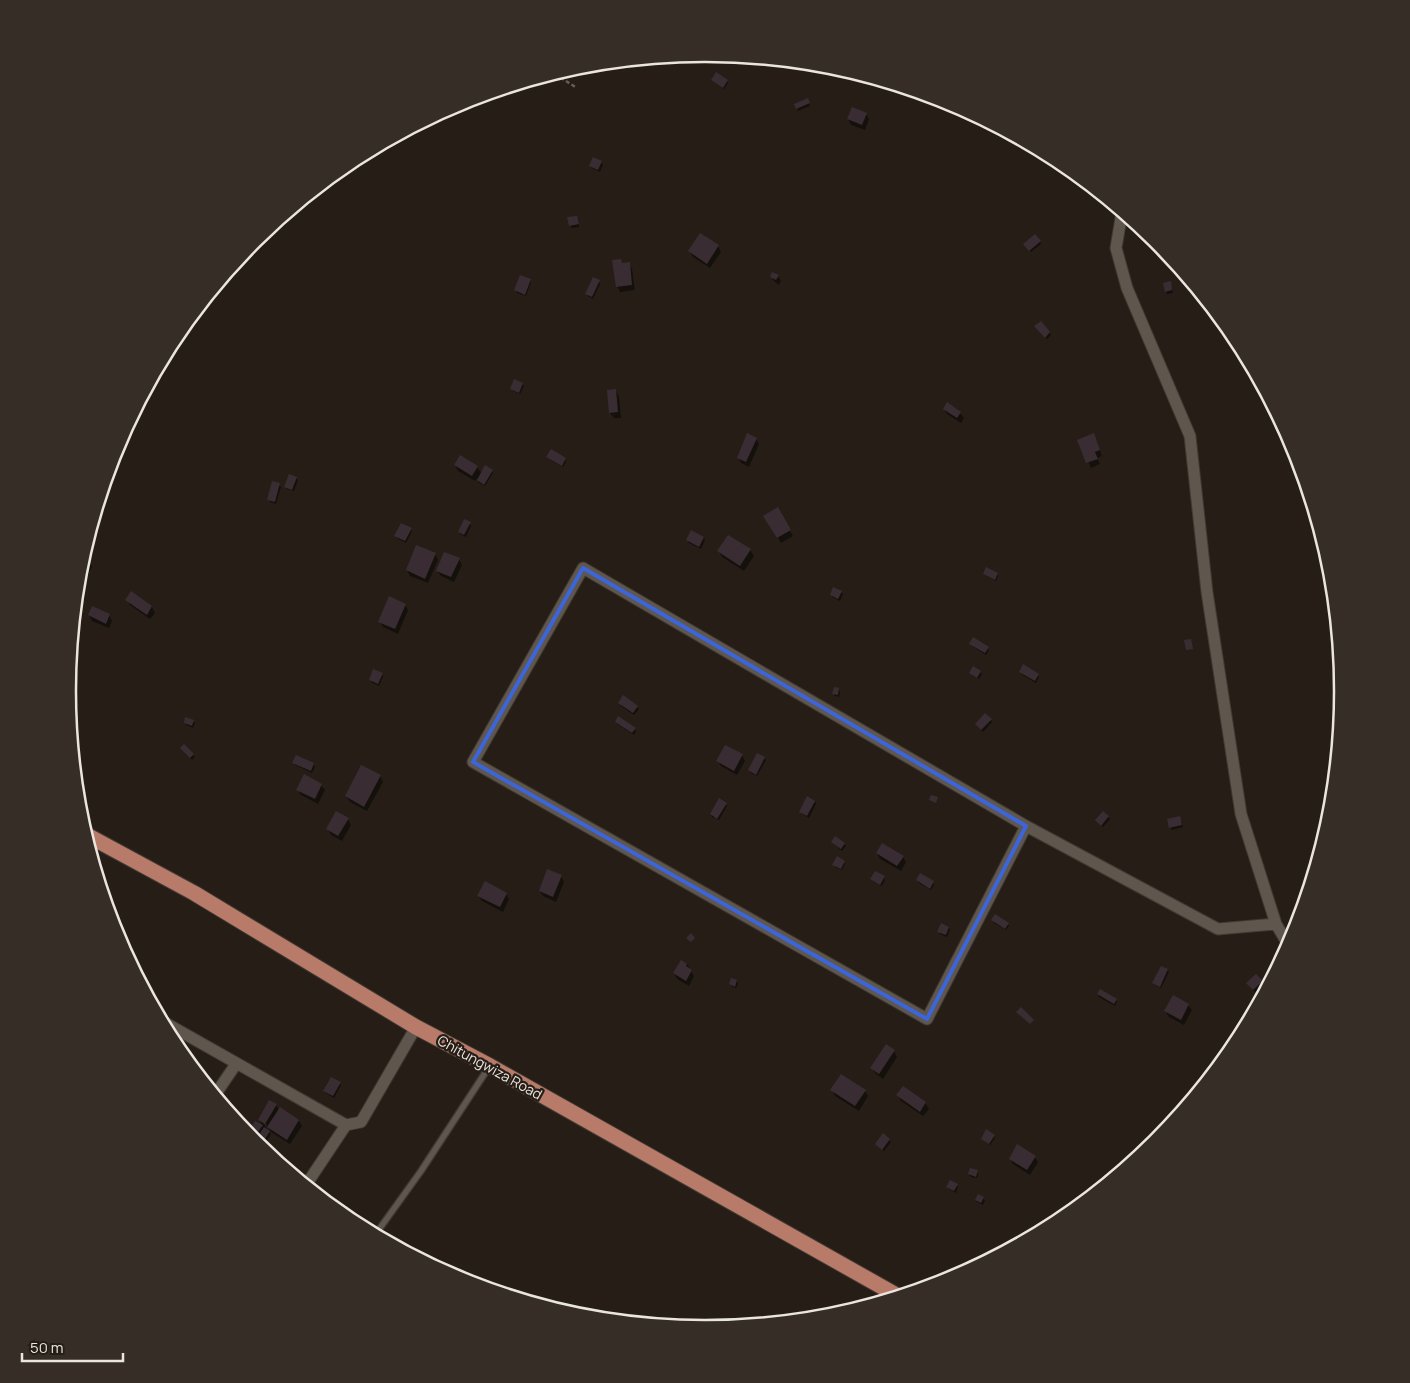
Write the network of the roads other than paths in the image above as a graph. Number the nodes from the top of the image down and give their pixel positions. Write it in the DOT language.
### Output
graph roads {
  1 [pos="1122,220"];
  2 [pos="1026,826"];
  3 [pos="94,839"];
  4 [pos="1276,924"];
  5 [pos="1284,937"];
  6 [pos="416,1027"];
  7 [pos="175,1029"];
  8 [pos="236,1064"];
  9 [pos="490,1066"];
  10 [pos="219,1090"];
  11 [pos="346,1125"];
  12 [pos="310,1181"];
  13 [pos="379,1229"];
  14 [pos="891,1292"];
  1 -- 4 [label="street"];
  2 -- 2 [label="street"];
  2 -- 4 [label="street"];
  3 -- 6 [label="main road, Chitungwiza Road"];
  4 -- 5 [label="street"];
  6 -- 9 [label="main road, Chitungwiza Road"];
  6 -- 11 [label="street"];
  7 -- 8 [label="street"];
  8 -- 10 [label="street"];
  8 -- 11 [label="street"];
  9 -- 13 [label="lane"];
  9 -- 14 [label="main road, Chitungwiza Road"];
  11 -- 12 [label="street"];
}
